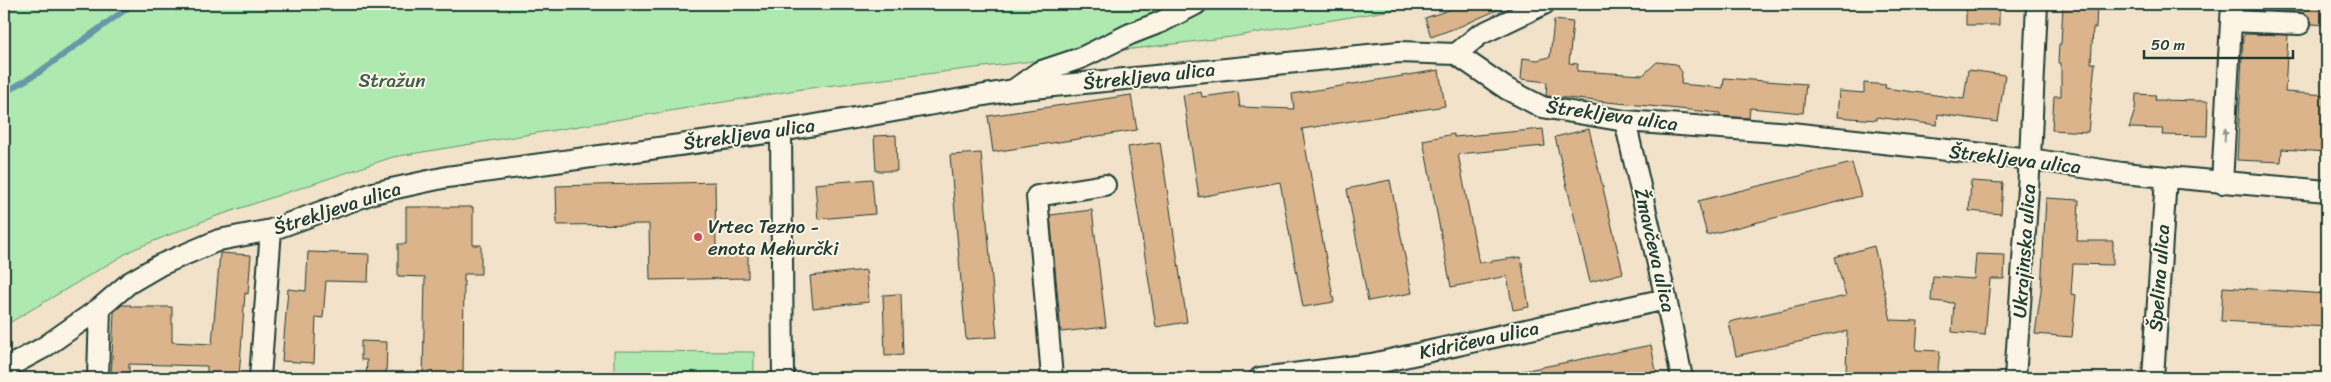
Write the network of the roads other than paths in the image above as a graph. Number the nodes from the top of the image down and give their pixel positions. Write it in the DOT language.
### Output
graph roads {
  1 [pos="1196,4"];
  2 [pos="1544,4"];
  3 [pos="2037,4"];
  4 [pos="2232,12"];
  5 [pos="2300,24"];
  6 [pos="1456,54"];
  7 [pos="1013,90"];
  8 [pos="1625,121"];
  9 [pos="781,131"];
  10 [pos="2030,159"];
  11 [pos="2166,178"];
  12 [pos="2222,183"];
  13 [pos="1105,185"];
  14 [pos="2327,191"];
  15 [pos="271,230"];
  16 [pos="1666,299"];
  17 [pos="100,308"];
  18 [pos="4,369"];
  19 [pos="98,378"];
  20 [pos="260,378"];
  21 [pos="783,378"];
  22 [pos="1052,378"];
  23 [pos="1260,378"];
  24 [pos="1682,378"];
  25 [pos="2015,378"];
  26 [pos="2153,378"];
  1 -- 7 [label="street"];
  2 -- 6 [label="street"];
  3 -- 10 [label="street, Ukrajinska ulica"];
  4 -- 5 [label="street"];
  12 -- 4 [label="street, one-way"];
  6 -- 7 [label="street, Štrekljeva ulica"];
  6 -- 8 [label="street, Štrekljeva ulica"];
  7 -- 9 [label="street, Štrekljeva ulica"];
  8 -- 10 [label="street, Štrekljeva ulica"];
  8 -- 16 [label="street, Žmavčeva ulica"];
  9 -- 15 [label="street, Štrekljeva ulica"];
  9 -- 21 [label="street"];
  10 -- 11 [label="street, Štrekljeva ulica"];
  10 -- 25 [label="street, Ukrajinska ulica"];
  11 -- 12 [label="street, Štrekljeva ulica"];
  11 -- 26 [label="street, Špelina ulica"];
  12 -- 14 [label="street, Štrekljeva ulica"];
  13 -- 22 [label="street"];
  15 -- 17 [label="street, Štrekljeva ulica"];
  15 -- 20 [label="street"];
  16 -- 23 [label="street, Kidričeva ulica"];
  16 -- 24 [label="street, Žmavčeva ulica"];
  17 -- 18 [label="street, Štrekljeva ulica"];
  17 -- 19 [label="street"];
}
